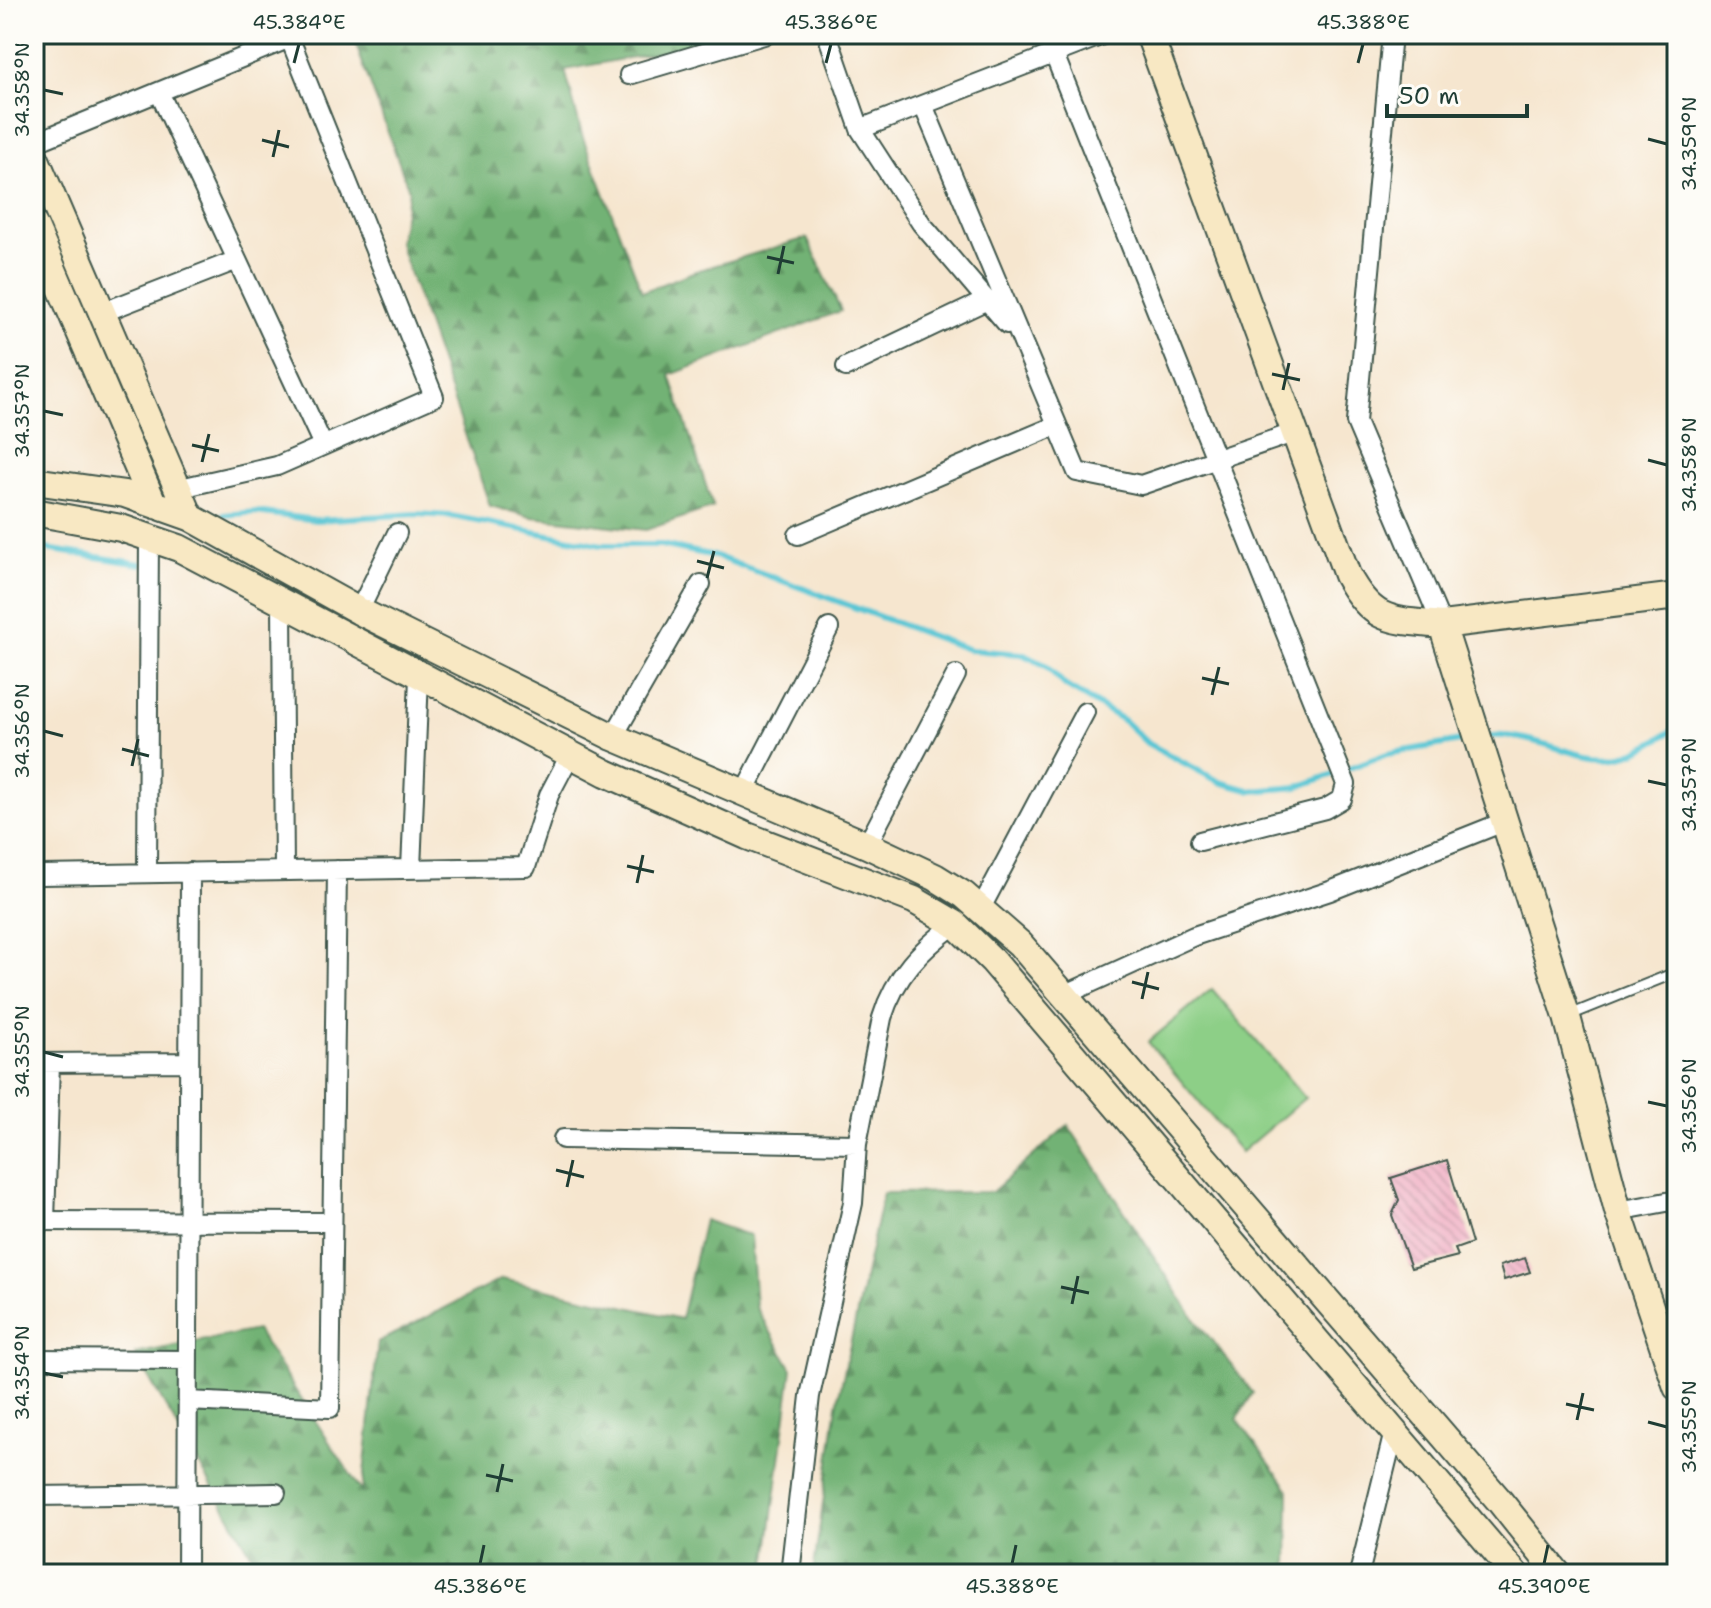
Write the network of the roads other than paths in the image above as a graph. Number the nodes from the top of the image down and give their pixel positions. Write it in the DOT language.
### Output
graph roads {
  1 [pos="767,34"];
  2 [pos="827,34"];
  3 [pos="1105,34"];
  4 [pos="1149,34"];
  5 [pos="1392,34"];
  6 [pos="289,36"];
  7 [pos="1049,43"];
  8 [pos="629,75"];
  9 [pos="159,92"];
  10 [pos="923,105"];
  11 [pos="860,129"];
  12 [pos="34,143"];
  13 [pos="34,155"];
  14 [pos="34,225"];
  15 [pos="237,260"];
  16 [pos="73,282"];
  17 [pos="987,300"];
  18 [pos="101,313"];
  19 [pos="1019,338"];
  20 [pos="846,367"];
  21 [pos="1057,425"];
  22 [pos="1293,433"];
  23 [pos="323,445"];
  24 [pos="1216,460"];
  25 [pos="34,481"];
  26 [pos="176,489"];
  27 [pos="153,503"];
  28 [pos="34,512"];
  29 [pos="190,517"];
  30 [pos="397,533"];
  31 [pos="798,535"];
  32 [pos="149,536"];
  33 [pos="701,584"];
  34 [pos="1677,596"];
  35 [pos="282,604"];
  36 [pos="359,611"];
  37 [pos="1442,625"];
  38 [pos="829,628"];
  39 [pos="956,675"];
  40 [pos="419,677"];
  41 [pos="1085,712"];
  42 [pos="585,723"];
  43 [pos="613,737"];
  44 [pos="570,755"];
  45 [pos="743,794"];
  46 [pos="1506,821"];
  47 [pos="1200,841"];
  48 [pos="867,845"];
  49 [pos="411,869"];
  50 [pos="337,870"];
  51 [pos="284,871"];
  52 [pos="190,872"];
  53 [pos="147,873"];
  54 [pos="42,875"];
  55 [pos="981,908"];
  56 [pos="955,924"];
  57 [pos="1677,972"];
  58 [pos="1062,996"];
  59 [pos="1567,1017"];
  60 [pos="189,1062"];
  61 [pos="42,1063"];
  62 [pos="563,1139"];
  63 [pos="857,1144"];
  64 [pos="1677,1200"];
  65 [pos="1618,1211"];
  66 [pos="39,1221"];
  67 [pos="188,1221"];
  68 [pos="332,1222"];
  69 [pos="1294,1263"];
  70 [pos="1268,1281"];
  71 [pos="34,1359"];
  72 [pos="188,1360"];
  73 [pos="1677,1387"];
  74 [pos="188,1401"];
  75 [pos="1394,1432"];
  76 [pos="276,1493"];
  77 [pos="187,1494"];
  78 [pos="34,1496"];
  79 [pos="187,1574"];
  80 [pos="790,1574"];
  81 [pos="1359,1574"];
  82 [pos="1515,1574"];
  83 [pos="1558,1574"];
  1 -- 8 [label="street"];
  2 -- 11 [label="street"];
  3 -- 7 [label="street"];
  4 -- 22 [label="main road"];
  5 -- 37 [label="street"];
  6 -- 9 [label="street"];
  6 -- 23 [label="street"];
  7 -- 10 [label="street"];
  7 -- 24 [label="street"];
  9 -- 12 [label="street"];
  9 -- 15 [label="street"];
  10 -- 11 [label="street"];
  10 -- 19 [label="street"];
  11 -- 17 [label="street"];
  13 -- 16 [label="main road"];
  14 -- 16 [label="main road"];
  15 -- 18 [label="street"];
  15 -- 23 [label="street"];
  16 -- 18 [label="main road"];
  16 -- 27 [label="main road"];
  17 -- 19 [label="street"];
  17 -- 20 [label="street"];
  18 -- 26 [label="main road"];
  19 -- 21 [label="street"];
  21 -- 24 [label="street"];
  21 -- 31 [label="street"];
  22 -- 24 [label="street"];
  22 -- 37 [label="main road"];
  23 -- 26 [label="street"];
  24 -- 47 [label="street"];
  25 -- 27 [label="main road"];
  26 -- 29 [label="main road"];
  27 -- 29 [label="main road"];
  28 -- 32 [label="main road"];
  29 -- 36 [label="main road"];
  30 -- 36 [label="street"];
  32 -- 35 [label="main road"];
  32 -- 53 [label="street"];
  33 -- 43 [label="street"];
  34 -- 37 [label="main road"];
  35 -- 40 [label="main road"];
  35 -- 51 [label="street"];
  36 -- 42 [label="main road"];
  37 -- 46 [label="main road"];
  38 -- 45 [label="street"];
  39 -- 48 [label="street"];
  40 -- 44 [label="main road"];
  40 -- 49 [label="street"];
  41 -- 55 [label="street"];
  42 -- 43 [label="main road"];
  42 -- 44 [label="main road"];
  43 -- 45 [label="main road"];
  44 -- 49 [label="street"];
  44 -- 56 [label="main road"];
  45 -- 48 [label="main road"];
  46 -- 58 [label="street"];
  46 -- 59 [label="main road"];
  48 -- 55 [label="main road"];
  49 -- 50 [label="street"];
  50 -- 51 [label="street"];
  50 -- 68 [label="street"];
  51 -- 52 [label="street"];
  52 -- 53 [label="street"];
  52 -- 60 [label="street"];
  53 -- 54 [label="street"];
  55 -- 58 [label="main road"];
  56 -- 63 [label="street"];
  56 -- 70 [label="main road"];
  57 -- 59 [label="lane"];
  58 -- 69 [label="main road"];
  59 -- 65 [label="main road"];
  60 -- 61 [label="street"];
  60 -- 67 [label="street"];
  61 -- 66 [label="street"];
  62 -- 63 [label="street"];
  63 -- 80 [label="street"];
  64 -- 65 [label="street"];
  65 -- 73 [label="main road"];
  66 -- 67 [label="street"];
  67 -- 68 [label="street"];
  67 -- 72 [label="street"];
  68 -- 74 [label="street"];
  69 -- 70 [label="main road"];
  69 -- 83 [label="main road"];
  70 -- 75 [label="main road"];
  71 -- 72 [label="street"];
  72 -- 74 [label="street"];
  74 -- 77 [label="street"];
  75 -- 81 [label="street"];
  75 -- 82 [label="main road"];
  76 -- 77 [label="street"];
  77 -- 78 [label="street"];
  77 -- 79 [label="street"];
}
